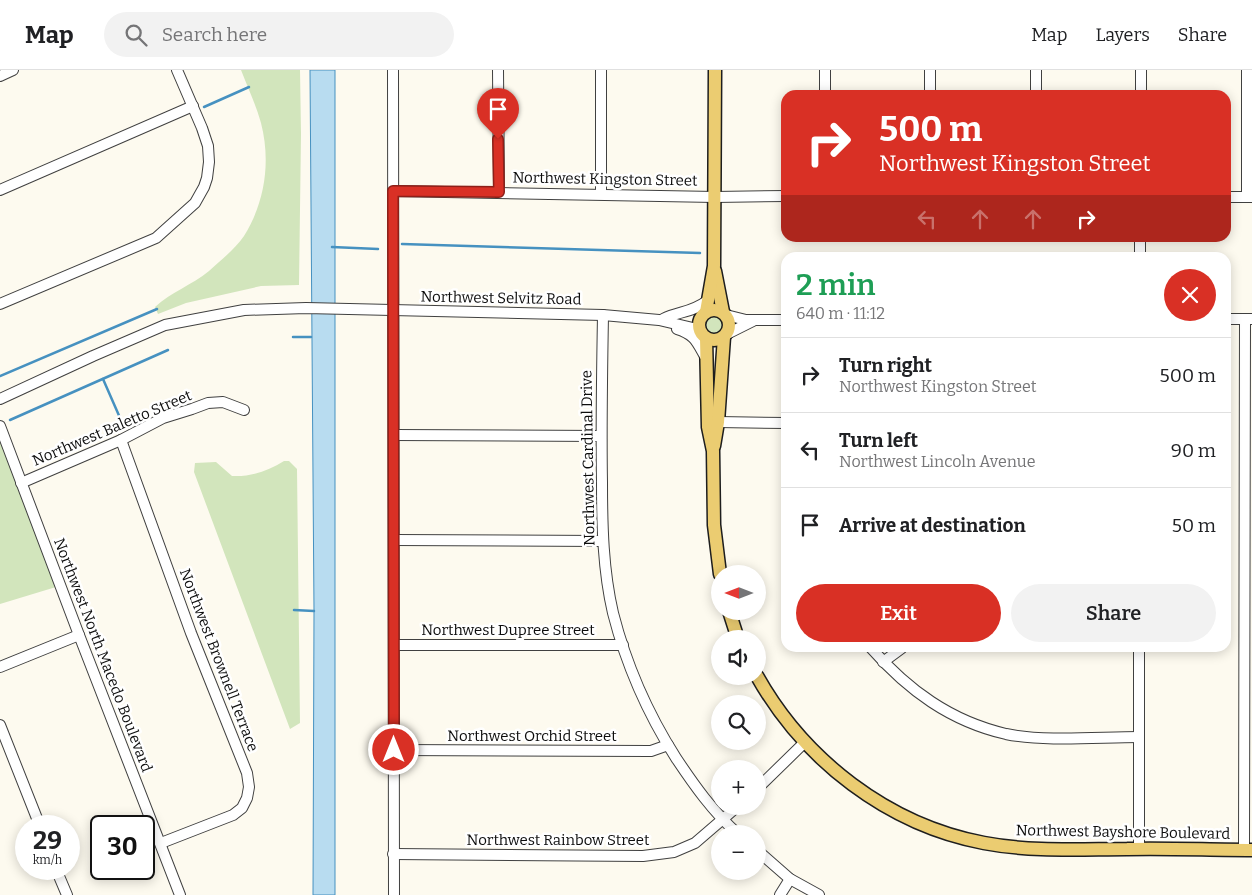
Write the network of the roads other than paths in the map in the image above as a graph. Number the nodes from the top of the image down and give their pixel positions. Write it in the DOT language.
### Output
graph roads {
  1 [pos="13,70"];
  2 [pos="177,70"];
  3 [pos="393,70"];
  4 [pos="498,70"];
  5 [pos="601,70"];
  6 [pos="715,70"];
  7 [pos="825,70"];
  8 [pos="930,70"];
  9 [pos="1036,70"];
  10 [pos="1141,70"];
  11 [pos="1247,70"];
  12 [pos="0,76"];
  13 [pos="826,90"];
  14 [pos="930,90"];
  15 [pos="1036,90"];
  16 [pos="1141,90"];
  17 [pos="193,106"];
  18 [pos="0,190"];
  19 [pos="393,191"];
  20 [pos="499,192"];
  21 [pos="601,194"];
  22 [pos="781,196"];
  23 [pos="715,197"];
  24 [pos="1231,197"];
  25 [pos="1250,197"];
  26 [pos="714,266"];
  27 [pos="0,304"];
  28 [pos="705,309"];
  29 [pos="394,311"];
  30 [pos="725,313"];
  31 [pos="603,316"];
  32 [pos="1231,319"];
  33 [pos="1249,319"];
  34 [pos="662,320"];
  35 [pos="757,320"];
  36 [pos="781,320"];
  37 [pos="704,336"];
  38 [pos="725,336"];
  39 [pos="706,358"];
  40 [pos="0,399"];
  41 [pos="244,410"];
  42 [pos="718,422"];
  43 [pos="781,423"];
  44 [pos="0,426"];
  45 [pos="394,435"];
  46 [pos="601,436"];
  47 [pos="121,440"];
  48 [pos="713,451"];
  49 [pos="20,483"];
  50 [pos="394,540"];
  51 [pos="602,541"];
  52 [pos="719,565"];
  53 [pos="79,636"];
  54 [pos="394,645"];
  55 [pos="623,645"];
  56 [pos="875,652"];
  57 [pos="897,652"];
  58 [pos="1139,652"];
  59 [pos="884,662"];
  60 [pos="0,667"];
  61 [pos="763,685"];
  62 [pos="0,725"];
  63 [pos="1139,737"];
  64 [pos="804,743"];
  65 [pos="668,745"];
  66 [pos="394,750"];
  67 [pos="766,780"];
  68 [pos="36,815"];
  69 [pos="729,815"];
  70 [pos="723,821"];
  71 [pos="728,825"];
  72 [pos="161,843"];
  73 [pos="1139,849"];
  74 [pos="1248,850"];
  75 [pos="393,854"];
  76 [pos="766,858"];
  77 [pos="790,879"];
  78 [pos="61,880"];
  79 [pos="67,895"];
  80 [pos="180,895"];
  81 [pos="394,895"];
  82 [pos="780,895"];
  83 [pos="819,895"];
  1 -- 12 [label="street"];
  2 -- 17 [label="street"];
  3 -- 19 [label="street"];
  4 -- 20 [label="street"];
  5 -- 21 [label="street"];
  6 -- 23 [label="main road"];
  7 -- 13 [label="street"];
  8 -- 14 [label="street"];
  9 -- 15 [label="street"];
  10 -- 16 [label="street"];
  11 -- 25 [label="street"];
  17 -- 18 [label="street"];
  17 -- 27 [label="street"];
  19 -- 20 [label="street, Northwest Kingston Street"];
  19 -- 29 [label="street"];
  20 -- 21 [label="street, Northwest Kingston Street"];
  21 -- 23 [label="street, Northwest Kingston Street"];
  22 -- 23 [label="street, Northwest Kingston Street"];
  23 -- 26 [label="main road"];
  24 -- 25 [label="street"];
  26 -- 28 [label="main road"];
  26 -- 30 [label="main road"];
  28 -- 30 [label="main road"];
  28 -- 34 [label="street, Northwest Selvitz Road"];
  28 -- 37 [label="main road"];
  29 -- 31 [label="street, Northwest Selvitz Road"];
  29 -- 40 [label="street, Northwest Selvitz Road"];
  29 -- 45 [label="street"];
  30 -- 35 [label="street"];
  30 -- 38 [label="main road"];
  31 -- 34 [label="street, Northwest Selvitz Road"];
  31 -- 46 [label="street, Northwest Cardinal Drive"];
  32 -- 33 [label="street"];
  33 -- 74 [label="street"];
  34 -- 37 [label="street, Northwest Selvitz Road"];
  34 -- 39 [label="street"];
  35 -- 36 [label="street"];
  35 -- 38 [label="street"];
  37 -- 38 [label="main road"];
  37 -- 39 [label="main road"];
  38 -- 42 [label="main road"];
  39 -- 48 [label="main road"];
  41 -- 47 [label="street, Northwest Baletto Street"];
  42 -- 43 [label="street"];
  42 -- 48 [label="main road"];
  44 -- 49 [label="street, Northwest North Macedo Boulevard"];
  45 -- 46 [label="street"];
  45 -- 50 [label="street"];
  46 -- 51 [label="street, Northwest Cardinal Drive"];
  47 -- 49 [label="street, Northwest Baletto Street"];
  47 -- 72 [label="street, Northwest Brownell Terrace"];
  48 -- 52 [label="main road"];
  49 -- 53 [label="street, Northwest North Macedo Boulevard"];
  50 -- 51 [label="street"];
  50 -- 54 [label="street"];
  51 -- 55 [label="street, Northwest Cardinal Drive"];
  53 -- 60 [label="street"];
  53 -- 72 [label="street, Northwest North Macedo Boulevard"];
  54 -- 55 [label="street, Northwest Dupree Street"];
  54 -- 66 [label="street"];
  55 -- 65 [label="street, Northwest Cardinal Drive"];
  56 -- 59 [label="street"];
  57 -- 59 [label="street"];
  58 -- 63 [label="street"];
  59 -- 63 [label="street"];
  61 -- 64 [label="main road, Northwest Bayshore Boulevard"];
  62 -- 68 [label="street"];
  63 -- 73 [label="street"];
  64 -- 67 [label="street"];
  64 -- 73 [label="main road, Northwest Bayshore Boulevard"];
  65 -- 66 [label="street, Northwest Orchid Street"];
  65 -- 70 [label="street, Northwest Cardinal Drive"];
  66 -- 75 [label="street"];
  69 -- 70 [label="street, Northwest Rainbow Street"];
  70 -- 71 [label="street, Northwest Cardinal Drive"];
  70 -- 75 [label="street, Northwest Rainbow Street"];
  72 -- 80 [label="street, Northwest North Macedo Boulevard"];
  73 -- 74 [label="main road, Northwest Bayshore Boulevard"];
  75 -- 81 [label="street"];
  76 -- 77 [label="street"];
  77 -- 82 [label="street"];
  77 -- 83 [label="street"];
  78 -- 79 [label="street"];
}
